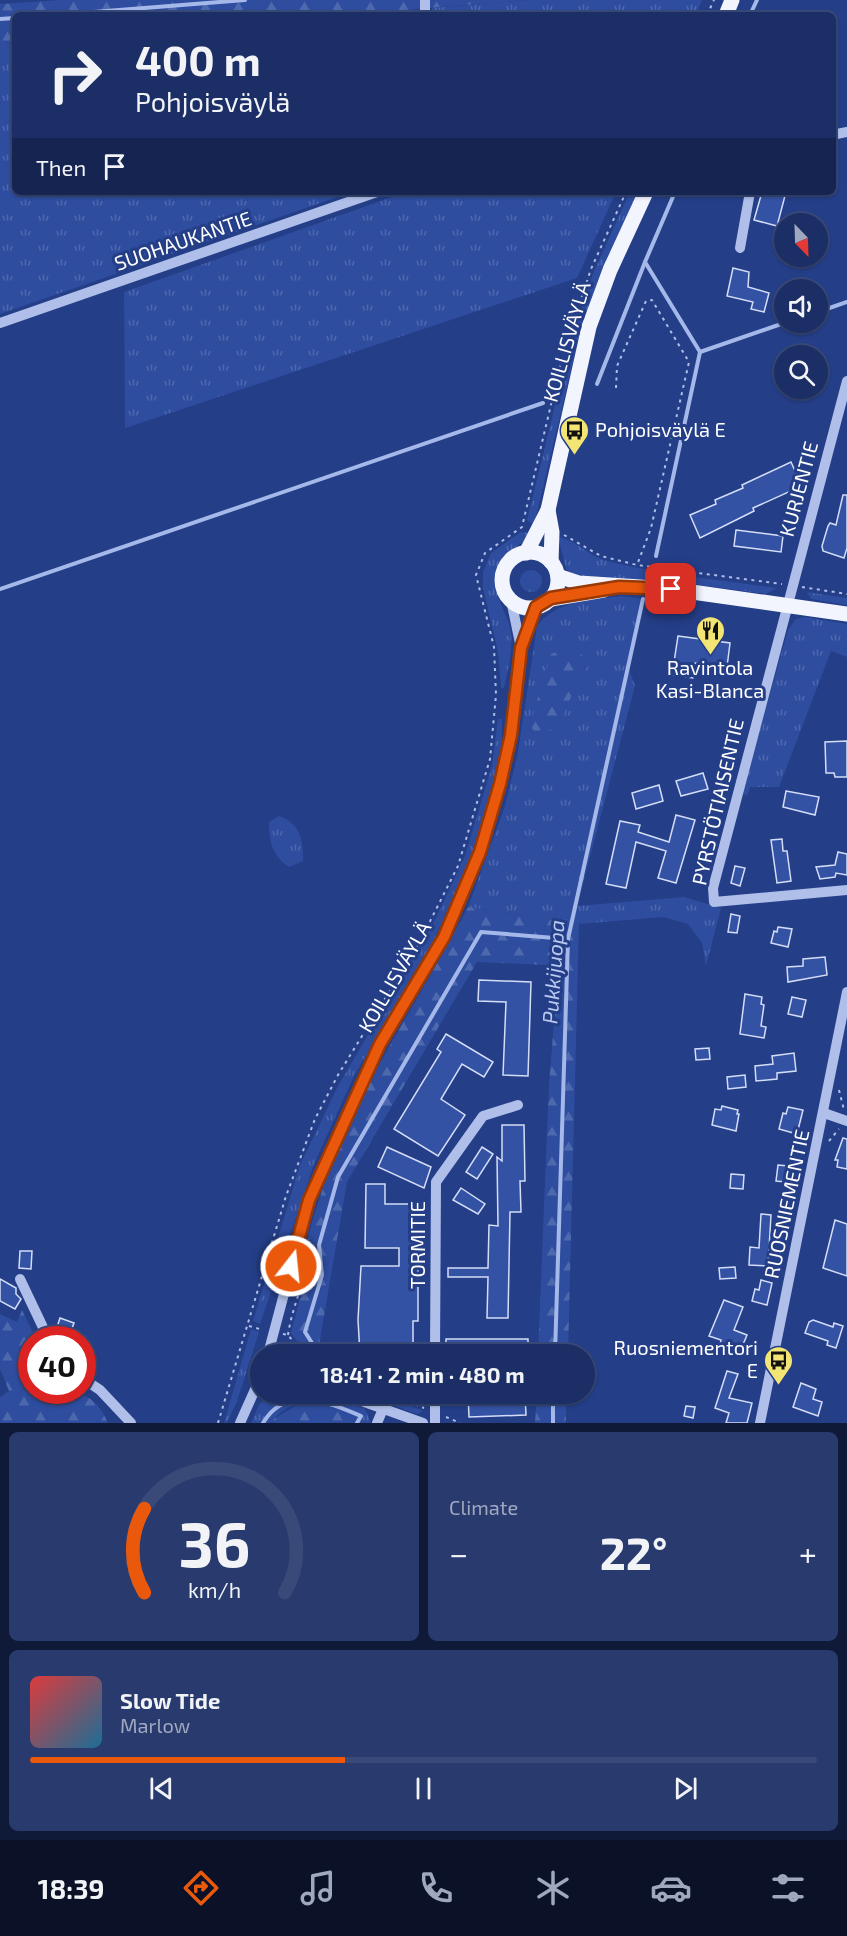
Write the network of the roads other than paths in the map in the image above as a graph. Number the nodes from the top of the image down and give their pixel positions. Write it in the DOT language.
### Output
graph roads {
  1 [pos="368,195"];
  2 [pos="645,195"];
  3 [pos="749,195"];
  4 [pos="740,248"];
  5 [pos="0,323"];
  6 [pos="847,381"];
  7 [pos="537,529"];
  8 [pos="526,553"];
  9 [pos="551,562"];
  10 [pos="558,576"];
  11 [pos="619,587"];
  12 [pos="551,598"];
  13 [pos="511,600"];
  14 [pos="785,606"];
  15 [pos="536,607"];
  16 [pos="847,614"];
  17 [pos="521,648"];
  18 [pos="847,890"];
  19 [pos="847,992"];
  20 [pos="518,1105"];
  21 [pos="824,1113"];
  22 [pos="847,1120"];
  23 [pos="20,1280"];
  24 [pos="42,1326"];
  25 [pos="271,1344"];
  26 [pos="435,1344"];
  27 [pos="96,1387"];
  28 [pos="250,1401"];
  29 [pos="369,1404"];
  30 [pos="435,1404"];
  31 [pos="383,1409"];
  32 [pos="131,1423"];
  33 [pos="240,1423"];
  34 [pos="377,1423"];
  35 [pos="423,1423"];
  36 [pos="435,1423"];
  37 [pos="760,1423"];
  1 -- 5 [label="street, SUOHAUKANTIE"];
  2 -- 7 [label="main road, KOILLISVÄYLÄ"];
  3 -- 4 [label="street"];
  6 -- 14 [label="street, KURJENTIE"];
  7 -- 8 [label="main road"];
  7 -- 9 [label="main road, KOILLISVÄYLÄ"];
  8 -- 9 [label="main road"];
  8 -- 13 [label="main road"];
  9 -- 10 [label="main road"];
  10 -- 11 [label="main road"];
  10 -- 12 [label="main road"];
  11 -- 12 [label="main road"];
  11 -- 14 [label="main road"];
  12 -- 15 [label="main road"];
  13 -- 15 [label="main road"];
  13 -- 17 [label="street, KOILLISVÄYLÄ"];
  14 -- 16 [label="main road"];
  14 -- 18 [label="street, PYRSTÖTIAISENTIE"];
  15 -- 17 [label="street, KOILLISVÄYLÄ"];
  17 -- 25 [label="street, KOILLISVÄYLÄ"];
  19 -- 21 [label="street, RUOSNIEMENTIE"];
  20 -- 26 [label="street, TORMITIE"];
  21 -- 22 [label="street"];
  21 -- 37 [label="street, RUOSNIEMENTIE"];
  23 -- 24 [label="street"];
  27 -- 32 [label="street"];
  28 -- 33 [label="street"];
  29 -- 31 [label="street"];
  30 -- 36 [label="street"];
  31 -- 34 [label="street"];
  31 -- 35 [label="street"];
}
